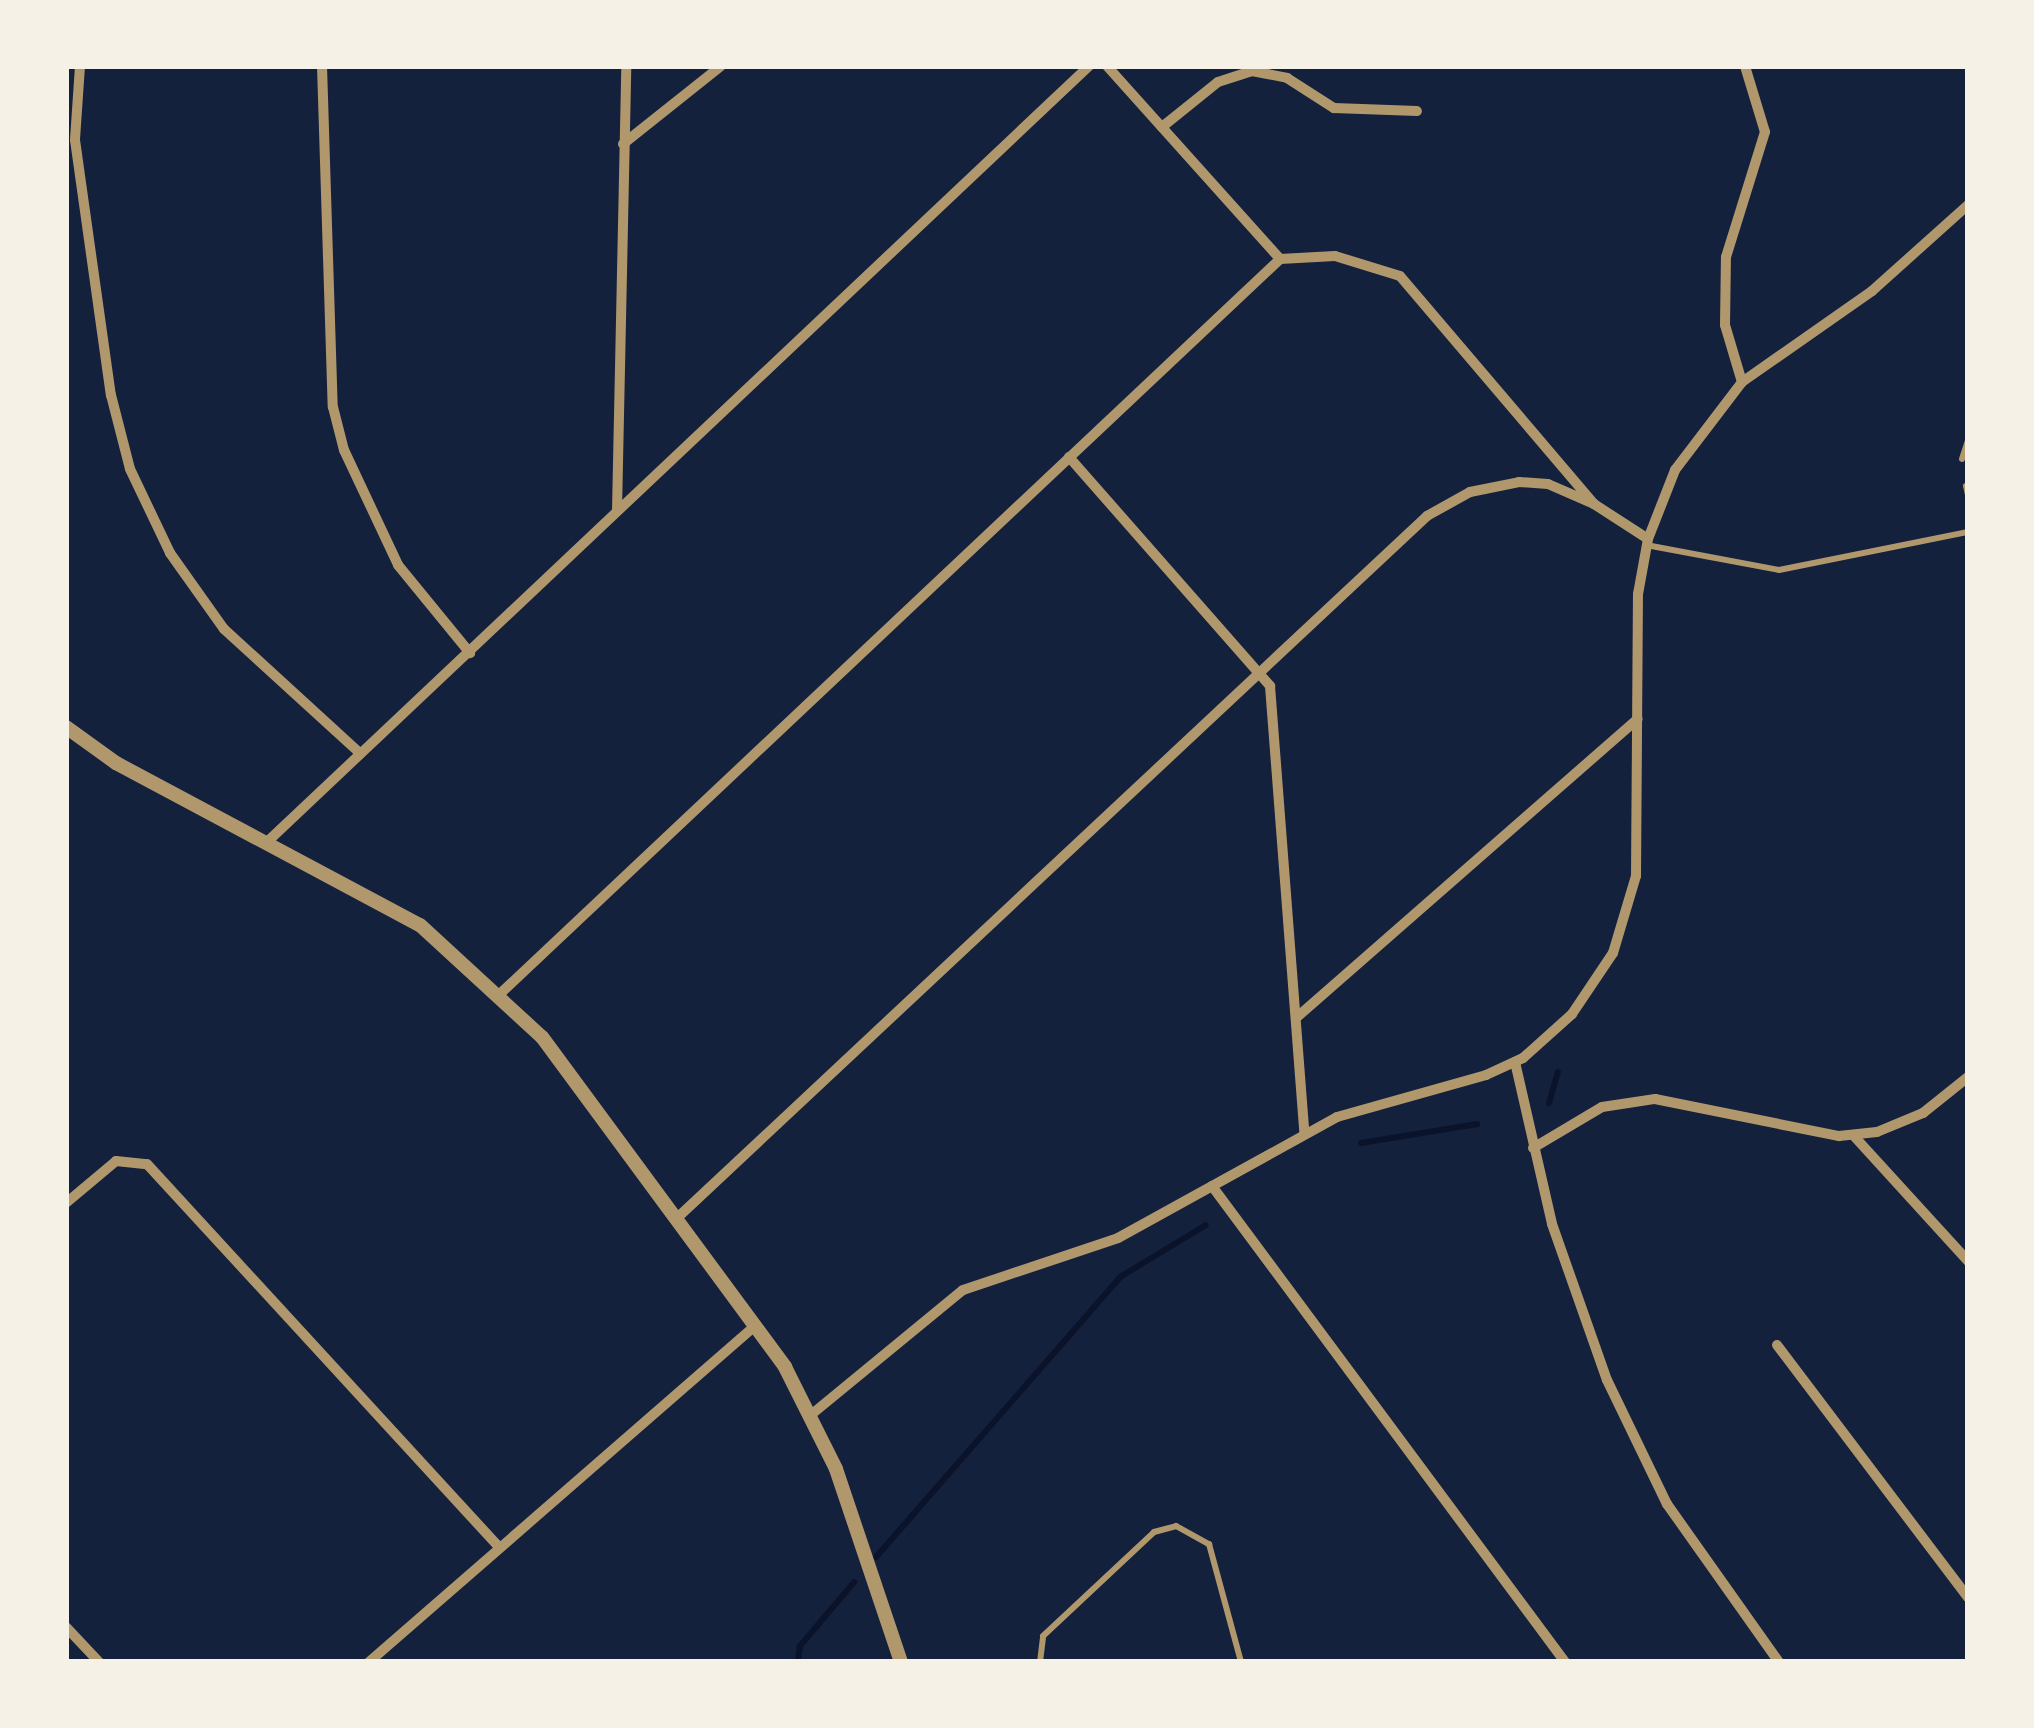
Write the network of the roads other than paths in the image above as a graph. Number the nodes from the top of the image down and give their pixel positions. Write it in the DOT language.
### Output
graph roads {
  1 [pos="80,66"];
  2 [pos="322,66"];
  3 [pos="626,66"];
  4 [pos="721,66"];
  5 [pos="1088,66"];
  6 [pos="1107,66"];
  7 [pos="1745,66"];
  8 [pos="1417,111"];
  9 [pos="1162,127"];
  10 [pos="66,130"];
  11 [pos="76,140"];
  12 [pos="623,144"];
  13 [pos="1968,205"];
  14 [pos="1280,259"];
  15 [pos="1742,382"];
  16 [pos="1968,440"];
  17 [pos="1069,457"];
  18 [pos="1962,459"];
  19 [pos="1594,504"];
  20 [pos="617,511"];
  21 [pos="1968,532"];
  22 [pos="1647,542"];
  23 [pos="470,653"];
  24 [pos="1262,671"];
  25 [pos="1637,719"];
  26 [pos="66,727"];
  27 [pos="360,753"];
  28 [pos="266,843"];
  29 [pos="502,992"];
  30 [pos="1296,1018"];
  31 [pos="1515,1062"];
  32 [pos="1968,1077"];
  33 [pos="1304,1132"];
  34 [pos="1853,1136"];
  35 [pos="1533,1148"];
  36 [pos="1212,1186"];
  37 [pos="66,1204"];
  38 [pos="676,1219"];
  39 [pos="1968,1261"];
  40 [pos="755,1326"];
  41 [pos="1777,1345"];
  42 [pos="812,1414"];
  43 [pos="498,1546"];
  44 [pos="1968,1598"];
  45 [pos="66,1627"];
  46 [pos="99,1662"];
  47 [pos="369,1662"];
  48 [pos="901,1662"];
  49 [pos="1040,1662"];
  50 [pos="1241,1662"];
  51 [pos="1565,1662"];
  52 [pos="1778,1662"];
  1 -- 11 [label="street"];
  2 -- 23 [label="street"];
  3 -- 12 [label="street"];
  4 -- 12 [label="street"];
  5 -- 20 [label="street"];
  6 -- 9 [label="street"];
  7 -- 15 [label="street"];
  8 -- 9 [label="street"];
  9 -- 14 [label="street"];
  10 -- 11 [label="street"];
  11 -- 27 [label="street"];
  12 -- 20 [label="street"];
  13 -- 15 [label="street"];
  14 -- 17 [label="street"];
  14 -- 19 [label="street"];
  15 -- 22 [label="street"];
  16 -- 18 [label="lane"];
  17 -- 24 [label="street"];
  17 -- 29 [label="street"];
  19 -- 22 [label="street"];
  19 -- 24 [label="street"];
  20 -- 23 [label="street"];
  21 -- 22 [label="lane"];
  22 -- 25 [label="street"];
  23 -- 27 [label="street"];
  24 -- 30 [label="street"];
  24 -- 38 [label="street"];
  25 -- 30 [label="street"];
  25 -- 31 [label="street"];
  26 -- 28 [label="street"];
  27 -- 28 [label="street"];
  28 -- 29 [label="street"];
  29 -- 38 [label="street"];
  30 -- 33 [label="street"];
  31 -- 33 [label="street"];
  31 -- 35 [label="street"];
  32 -- 34 [label="street"];
  33 -- 36 [label="street"];
  34 -- 35 [label="street"];
  34 -- 39 [label="street"];
  35 -- 52 [label="street"];
  36 -- 42 [label="street"];
  36 -- 51 [label="street"];
  37 -- 43 [label="street"];
  38 -- 40 [label="street"];
  40 -- 42 [label="street"];
  40 -- 43 [label="street"];
  41 -- 44 [label="street"];
  42 -- 48 [label="street"];
  43 -- 47 [label="street"];
  45 -- 46 [label="street"];
  49 -- 50 [label="lane"];
}
